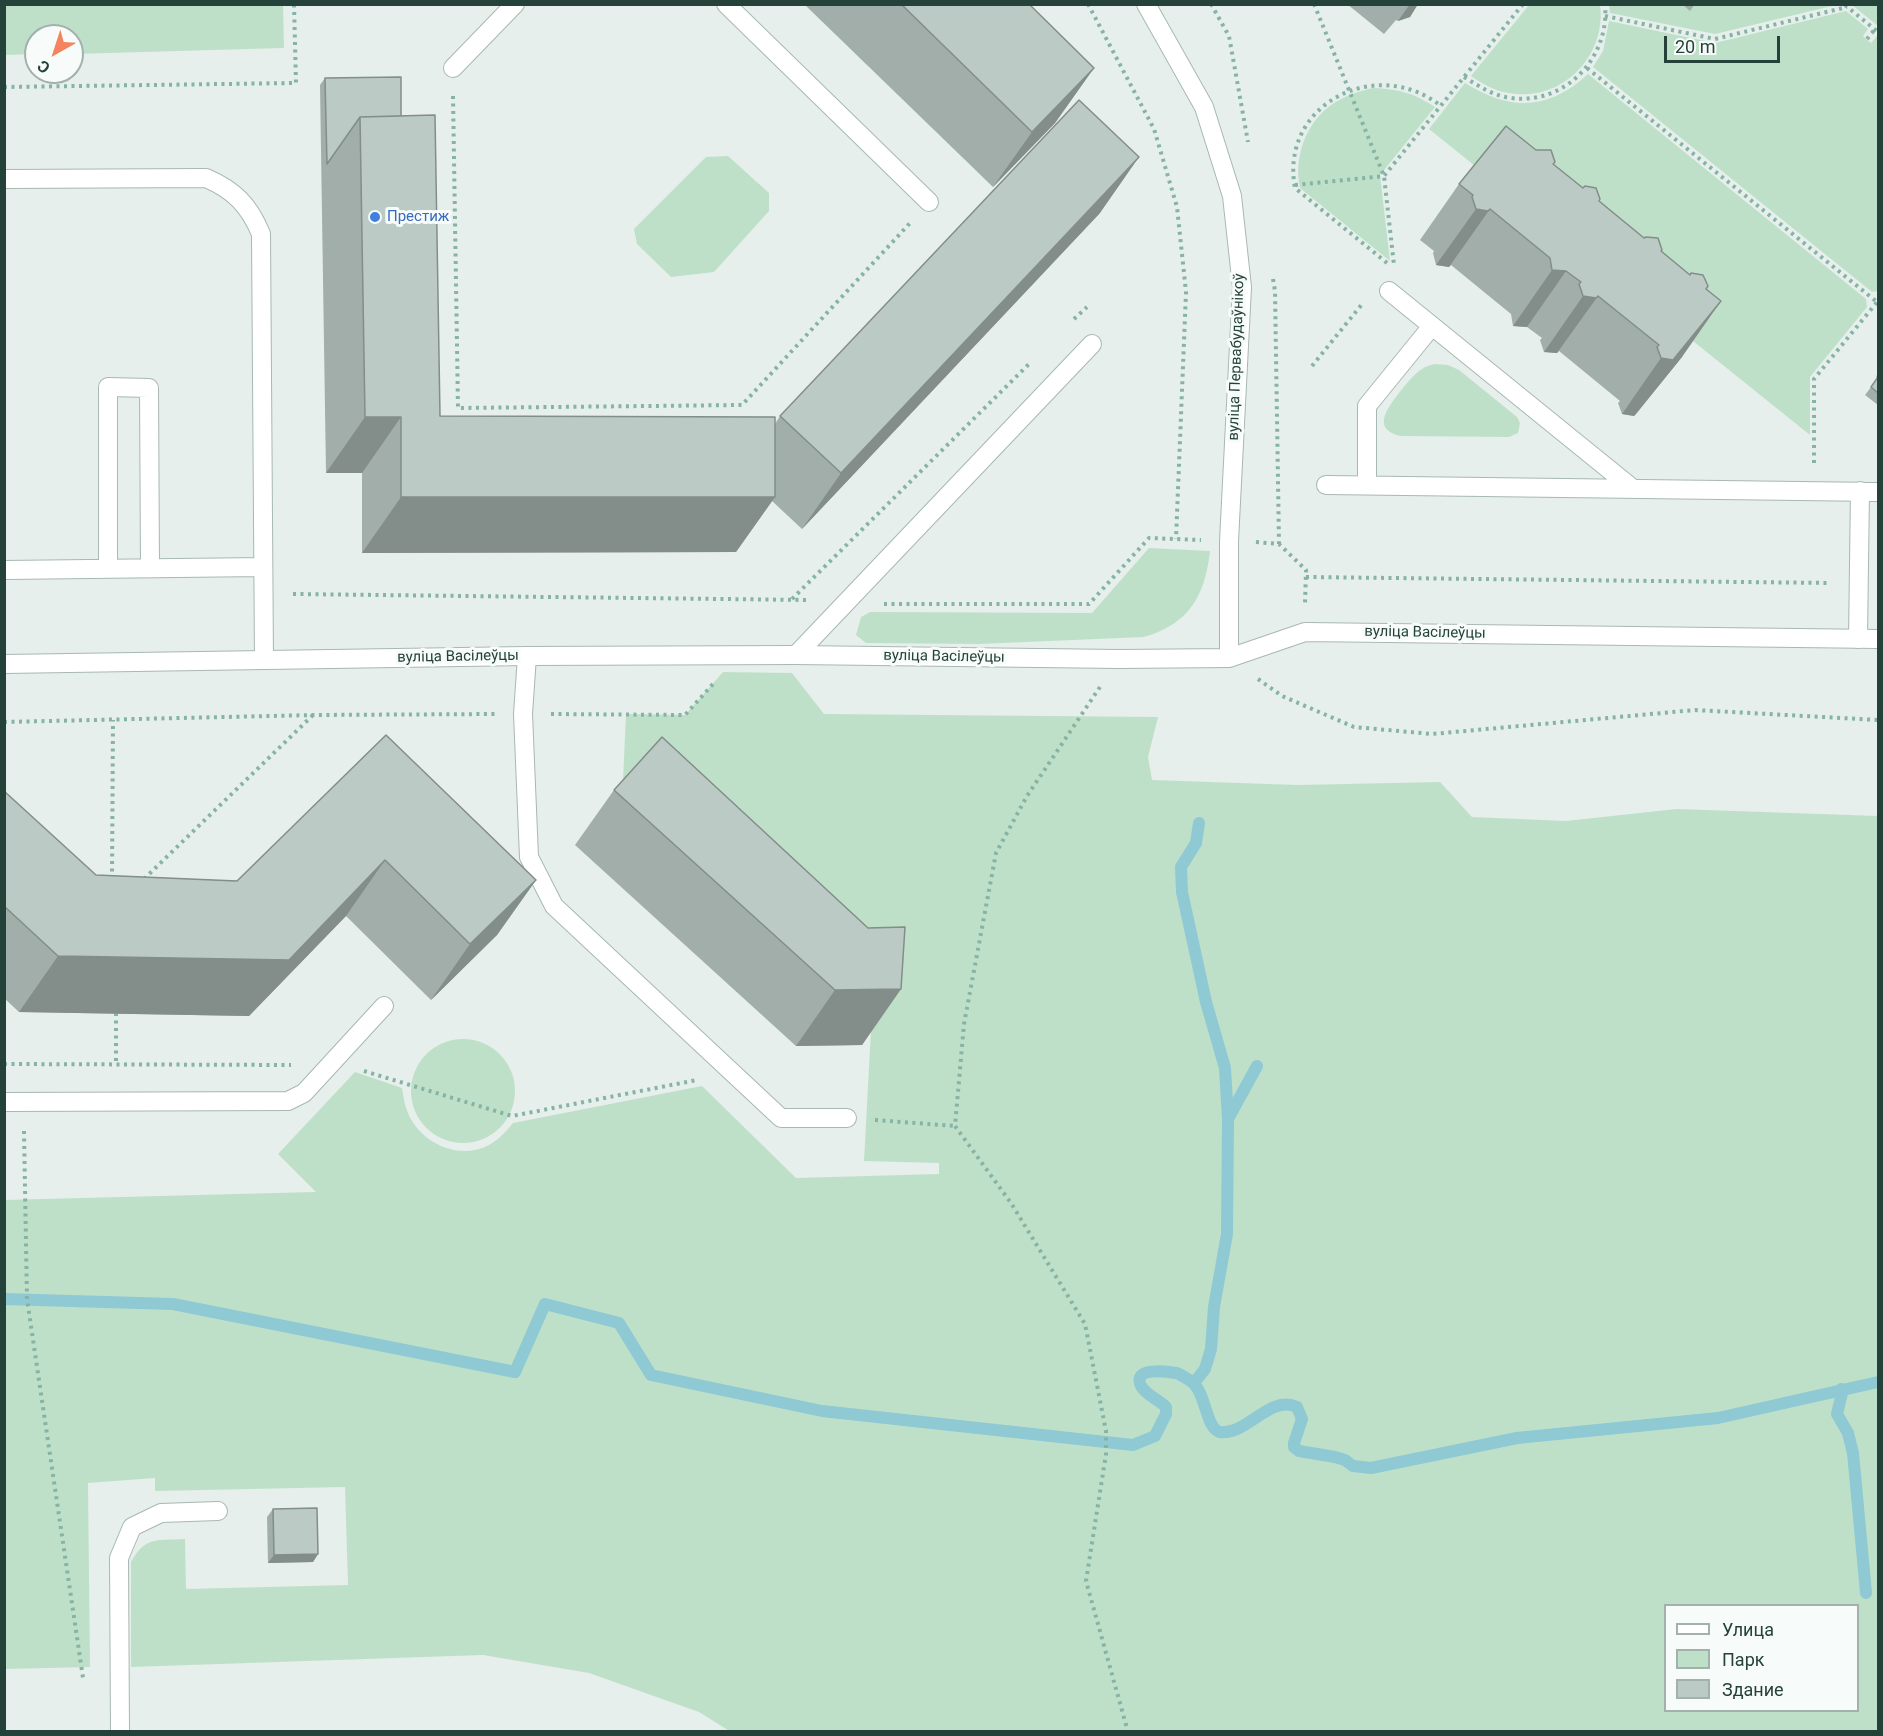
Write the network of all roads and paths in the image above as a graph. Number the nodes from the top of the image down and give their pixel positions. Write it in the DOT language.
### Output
graph roads {
  1 [pos="294,4"];
  2 [pos="515,4"];
  3 [pos="726,4"];
  4 [pos="1088,4"];
  5 [pos="1146,4"];
  6 [pos="1314,4"];
  7 [pos="1523,4"];
  8 [pos="1605,4"];
  9 [pos="1846,6"];
  10 [pos="1605,16"];
  11 [pos="1877,31"];
  12 [pos="1867,39"];
  13 [pos="453,68"];
  14 [pos="1587,68"];
  15 [pos="1464,77"];
  16 [pos="4,87"];
  17 [pos="1349,90"];
  18 [pos="1441,106"];
  19 [pos="1384,176"];
  20 [pos="4,179"];
  21 [pos="1295,185"];
  22 [pos="929,202"];
  23 [pos="1392,267"];
  24 [pos="1389,291"];
  25 [pos="1878,301"];
  26 [pos="1086,307"];
  27 [pos="1070,323"];
  28 [pos="1432,326"];
  29 [pos="1092,344"];
  30 [pos="1036,357"];
  31 [pos="1814,469"];
  32 [pos="1326,485"];
  33 [pos="1366,485"];
  34 [pos="1632,488"];
  35 [pos="1860,491"];
  36 [pos="1878,492"];
  37 [pos="1176,539"];
  38 [pos="1229,541"];
  39 [pos="263,567"];
  40 [pos="150,568"];
  41 [pos="108,569"];
  42 [pos="4,570"];
  43 [pos="1306,577"];
  44 [pos="1859,584"];
  45 [pos="263,594"];
  46 [pos="792,599"];
  47 [pos="844,604"];
  48 [pos="1305,632"];
  49 [pos="1858,639"];
  50 [pos="1878,639"];
  51 [pos="527,656"];
  52 [pos="737,656"];
  53 [pos="796,656"];
  54 [pos="1229,658"];
  55 [pos="1119,659"];
  56 [pos="264,660"];
  57 [pos="4,664"];
  58 [pos="523,714"];
  59 [pos="313,715"];
  60 [pos="113,720"];
  61 [pos="1878,720"];
  62 [pos="4,722"];
  63 [pos="137,886"];
  64 [pos="112,887"];
  65 [pos="384,1006"];
  66 [pos="116,1013"];
  67 [pos="116,1065"];
  68 [pos="4,1102"];
  69 [pos="24,1102"];
  70 [pos="847,1118"];
  71 [pos="955,1126"];
  72 [pos="218,1511"];
  73 [pos="83,1678"];
  74 [pos="120,1731"];
  75 [pos="1128,1731"];
  1 -- 16 [label="path"];
  2 -- 13 [label="street"];
  3 -- 22 [label="street"];
  4 -- 37 [label="path"];
  5 -- 38 [label="street, вуліца Первабудаўнікоў"];
  6 -- 17 [label="path"];
  7 -- 15 [label="path"];
  8 -- 10 [label="path"];
  9 -- 10 [label="path"];
  9 -- 11 [label="path"];
  10 -- 14 [label="path"];
  11 -- 12 [label="path"];
  13 -- 22 [label="path"];
  14 -- 15 [label="path"];
  14 -- 25 [label="path"];
  15 -- 18 [label="path"];
  17 -- 18 [label="path"];
  17 -- 19 [label="path"];
  17 -- 21 [label="path"];
  18 -- 19 [label="path"];
  19 -- 21 [label="path"];
  20 -- 39 [label="street"];
  21 -- 23 [label="path"];
  24 -- 28 [label="street"];
  25 -- 31 [label="path"];
  26 -- 27 [label="path"];
  28 -- 33 [label="street"];
  28 -- 34 [label="street"];
  29 -- 47 [label="street"];
  30 -- 46 [label="path"];
  32 -- 33 [label="street"];
  33 -- 34 [label="street"];
  34 -- 35 [label="street"];
  35 -- 36 [label="street"];
  35 -- 44 [label="street"];
  37 -- 38 [label="path"];
  37 -- 47 [label="path"];
  38 -- 43 [label="path"];
  38 -- 54 [label="street, вуліца Первабудаўнікоў"];
  39 -- 40 [label="street"];
  39 -- 45 [label="street"];
  40 -- 41 [label="street"];
  40 -- 41 [label="street"];
  41 -- 42 [label="street"];
  43 -- 44 [label="path"];
  43 -- 48 [label="path"];
  44 -- 49 [label="street"];
  45 -- 46 [label="path"];
  45 -- 56 [label="street"];
  46 -- 47 [label="path"];
  47 -- 53 [label="street"];
  48 -- 49 [label="street, вуліца Васілеўцы"];
  48 -- 54 [label="street, вуліца Васілеўцы"];
  49 -- 50 [label="street, вуліца Васілеўцы"];
  51 -- 52 [label="street, вуліца Васілеўцы"];
  51 -- 56 [label="street, вуліца Васілеўцы"];
  51 -- 58 [label="street"];
  52 -- 53 [label="street, вуліца Васілеўцы"];
  52 -- 58 [label="path"];
  53 -- 55 [label="street, вуліца Васілеўцы"];
  54 -- 55 [label="street, вуліца Васілеўцы"];
  54 -- 61 [label="path"];
  55 -- 71 [label="path"];
  56 -- 57 [label="street, вуліца Васілеўцы"];
  58 -- 59 [label="path"];
  58 -- 70 [label="street"];
  59 -- 60 [label="path"];
  59 -- 63 [label="path"];
  60 -- 62 [label="path"];
  60 -- 64 [label="path"];
  65 -- 69 [label="street"];
  66 -- 67 [label="path"];
  68 -- 69 [label="street"];
  69 -- 73 [label="path"];
  70 -- 71 [label="path"];
  71 -- 75 [label="path"];
  72 -- 74 [label="street"];
}
